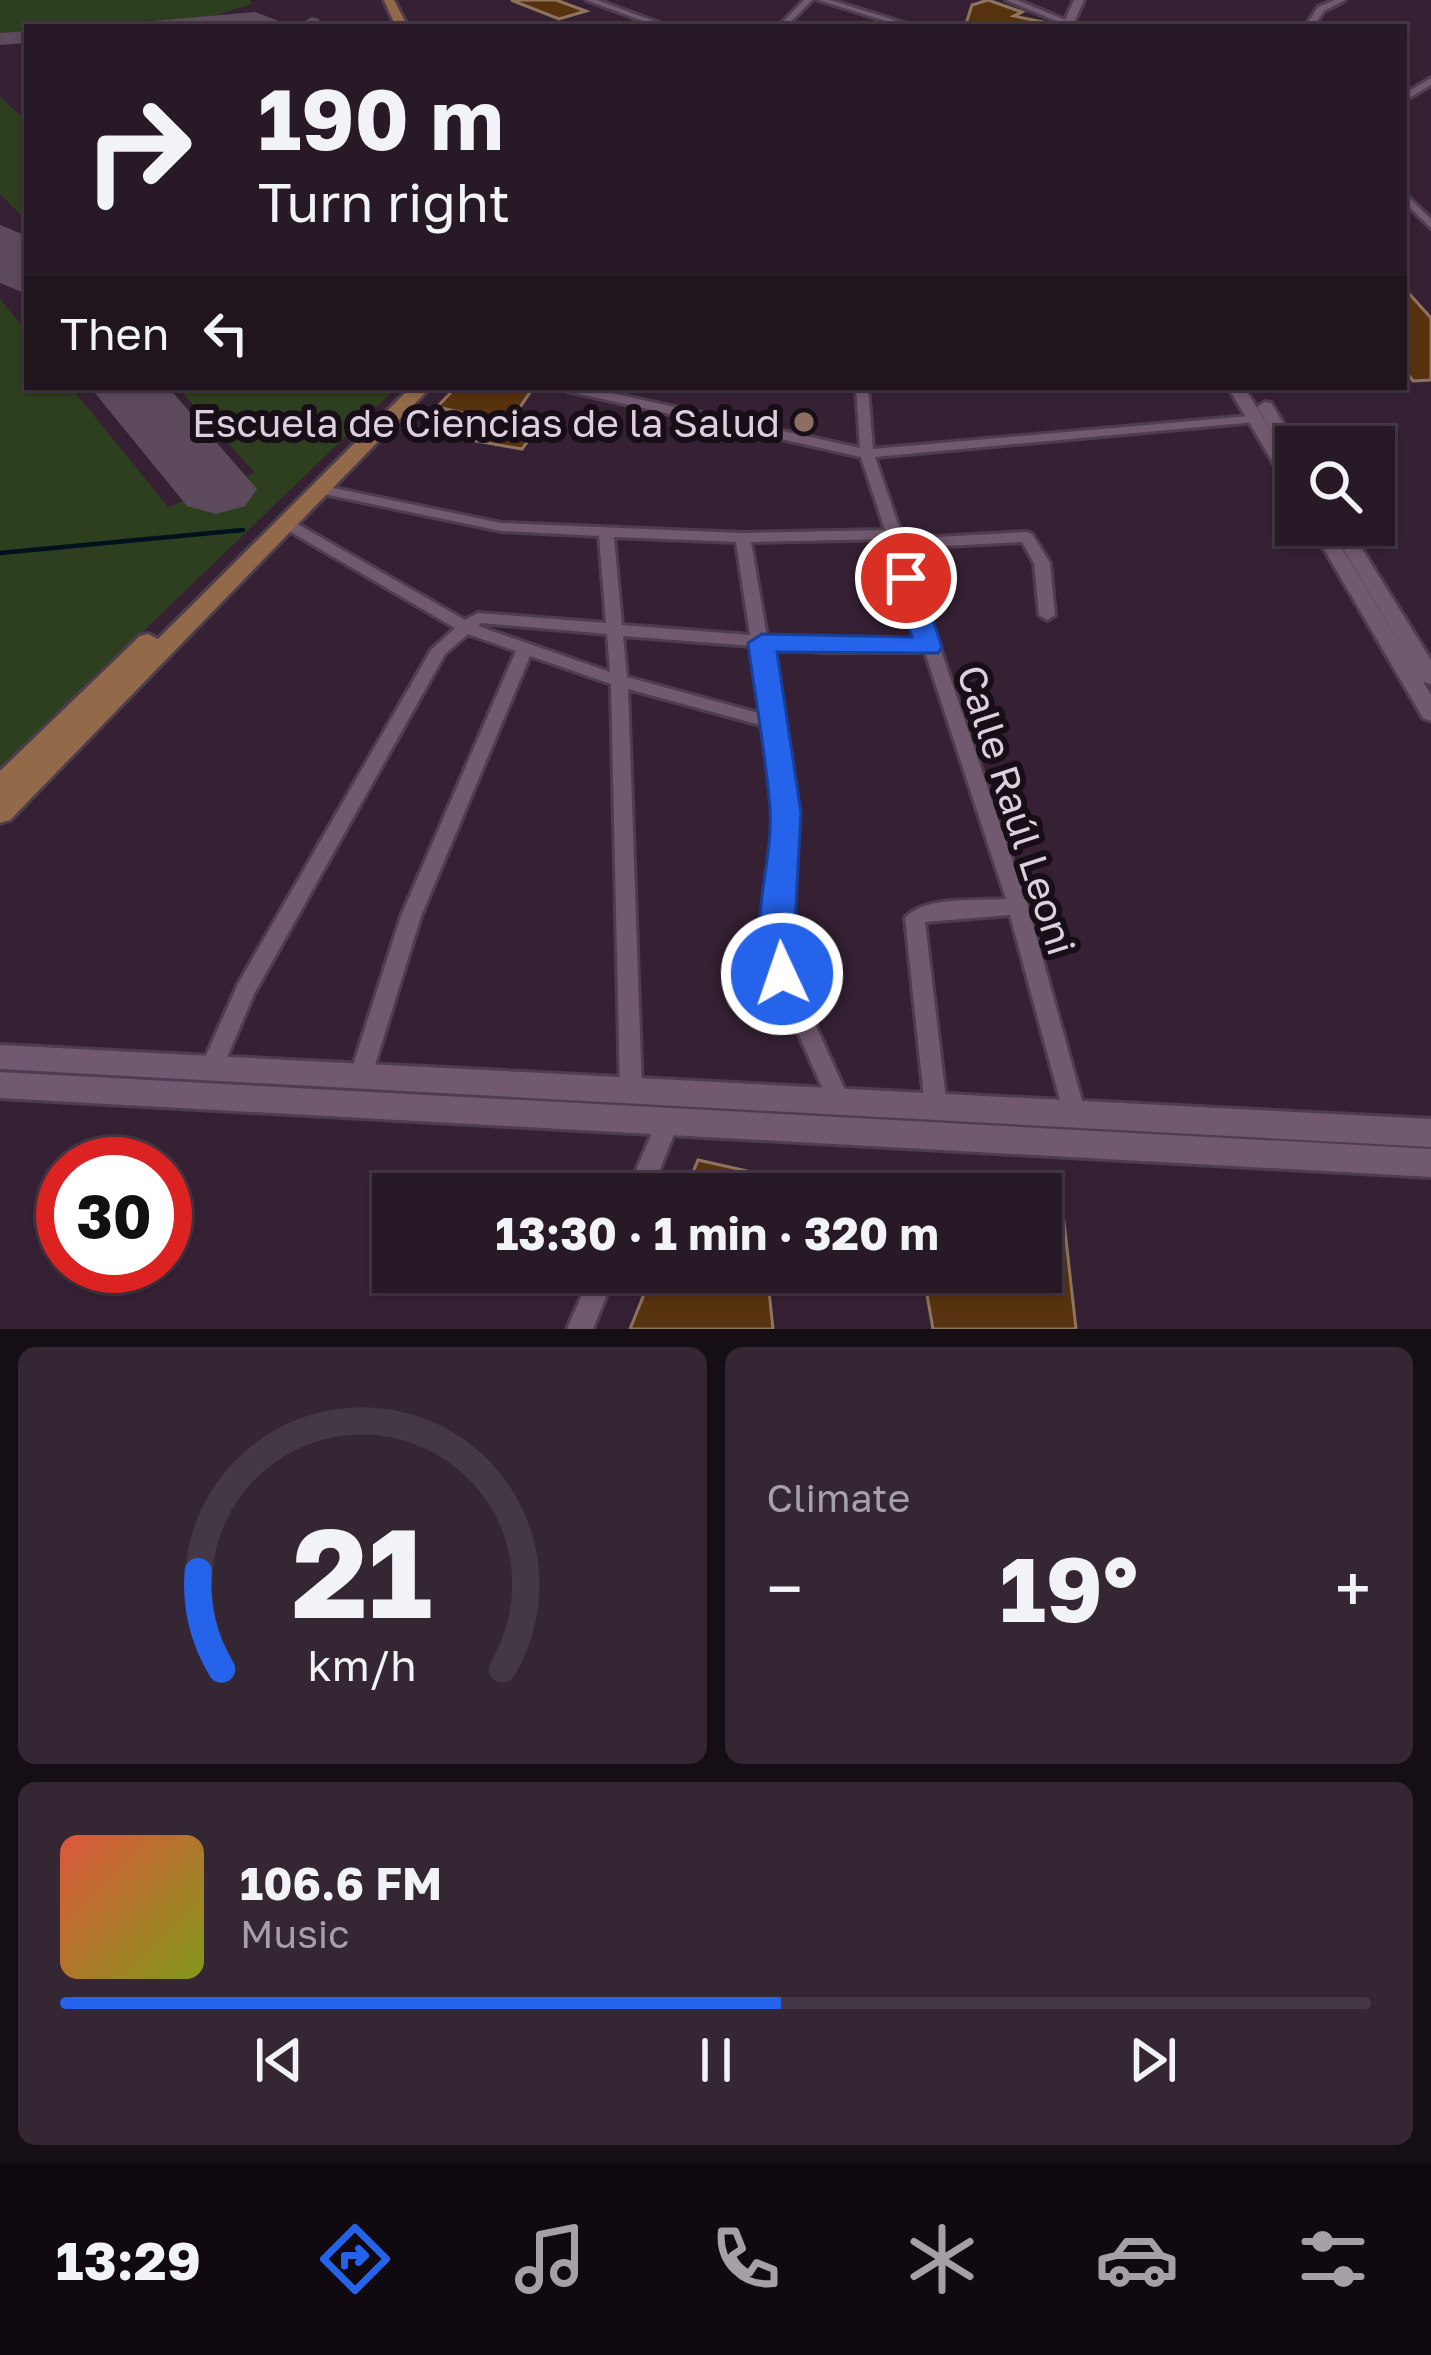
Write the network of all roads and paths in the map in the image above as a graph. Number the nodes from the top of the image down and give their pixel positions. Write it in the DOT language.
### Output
graph roads {
  1 [pos="590,0"];
  2 [pos="808,0"];
  3 [pos="822,0"];
  4 [pos="1010,0"];
  5 [pos="1078,0"];
  6 [pos="1089,0"];
  7 [pos="1341,0"];
  8 [pos="1072,22"];
  9 [pos="658,24"];
  10 [pos="785,24"];
  11 [pos="900,24"];
  12 [pos="1311,24"];
  13 [pos="1407,185"];
  14 [pos="1407,199"];
  15 [pos="1431,209"];
  16 [pos="1431,225"];
  17 [pos="417,390"];
  18 [pos="580,390"];
  19 [pos="862,390"];
  20 [pos="1238,390"];
  21 [pos="1254,390"];
  22 [pos="1255,418"];
  23 [pos="1277,426"];
  24 [pos="1275,451"];
  25 [pos="867,454"];
  26 [pos="324,490"];
  27 [pos="289,525"];
  28 [pos="605,531"];
  29 [pos="743,538"];
  30 [pos="893,539"];
  31 [pos="1332,546"];
  32 [pos="1352,546"];
  33 [pos="1048,615"];
  34 [pos="466,628"];
  35 [pos="616,631"];
  36 [pos="762,643"];
  37 [pos="928,647"];
  38 [pos="525,648"];
  39 [pos="1423,650"];
  40 [pos="1431,677"];
  41 [pos="619,681"];
  42 [pos="1431,713"];
  43 [pos="774,722"];
  44 [pos="0,787"];
  45 [pos="0,813"];
  46 [pos="1018,906"];
  47 [pos="0,1057"];
  48 [pos="211,1070"];
  49 [pos="360,1078"];
  50 [pos="0,1085"];
  51 [pos="632,1092"];
  52 [pos="840,1103"];
  53 [pos="936,1108"];
  54 [pos="1075,1115"];
  55 [pos="668,1122"];
  56 [pos="1431,1133"];
  57 [pos="1431,1163"];
  58 [pos="647,1173"];
  59 [pos="595,1293"];
  60 [pos="580,1329"];
  1 -- 9 [label="street"];
  2 -- 10 [label="street"];
  3 -- 11 [label="street"];
  4 -- 8 [label="street"];
  5 -- 8 [label="street"];
  6 -- 8 [label="street"];
  7 -- 12 [label="street"];
  13 -- 15 [label="street"];
  14 -- 16 [label="street"];
  17 -- 26 [label="main road"];
  17 -- 44 [label="main road"];
  18 -- 25 [label="street"];
  19 -- 25 [label="street, Calle Raúl Leoni"];
  20 -- 22 [label="street"];
  21 -- 23 [label="street"];
  22 -- 24 [label="street"];
  22 -- 25 [label="street"];
  25 -- 30 [label="street, Calle Raúl Leoni"];
  26 -- 27 [label="main road"];
  26 -- 28 [label="street"];
  27 -- 34 [label="street"];
  27 -- 45 [label="main road"];
  28 -- 29 [label="street"];
  28 -- 35 [label="street"];
  29 -- 30 [label="street"];
  29 -- 36 [label="street"];
  30 -- 33 [label="street"];
  30 -- 37 [label="street, Calle Raúl Leoni"];
  31 -- 42 [label="street"];
  32 -- 39 [label="street"];
  34 -- 35 [label="street"];
  34 -- 38 [label="street"];
  34 -- 48 [label="street"];
  35 -- 36 [label="street"];
  35 -- 41 [label="street"];
  36 -- 37 [label="street"];
  36 -- 43 [label="street"];
  37 -- 46 [label="street, Calle Raúl Leoni"];
  38 -- 41 [label="street"];
  38 -- 49 [label="street"];
  39 -- 40 [label="street"];
  41 -- 43 [label="street"];
  41 -- 51 [label="street"];
  43 -- 52 [label="street"];
  46 -- 53 [label="street"];
  46 -- 54 [label="street, Calle Raúl Leoni"];
  47 -- 48 [label="street"];
  48 -- 49 [label="street"];
  49 -- 51 [label="street"];
  50 -- 55 [label="street"];
  51 -- 52 [label="street"];
  52 -- 53 [label="street"];
  53 -- 54 [label="street"];
  54 -- 56 [label="street"];
  55 -- 57 [label="street"];
  55 -- 58 [label="street"];
  59 -- 60 [label="street"];
}
